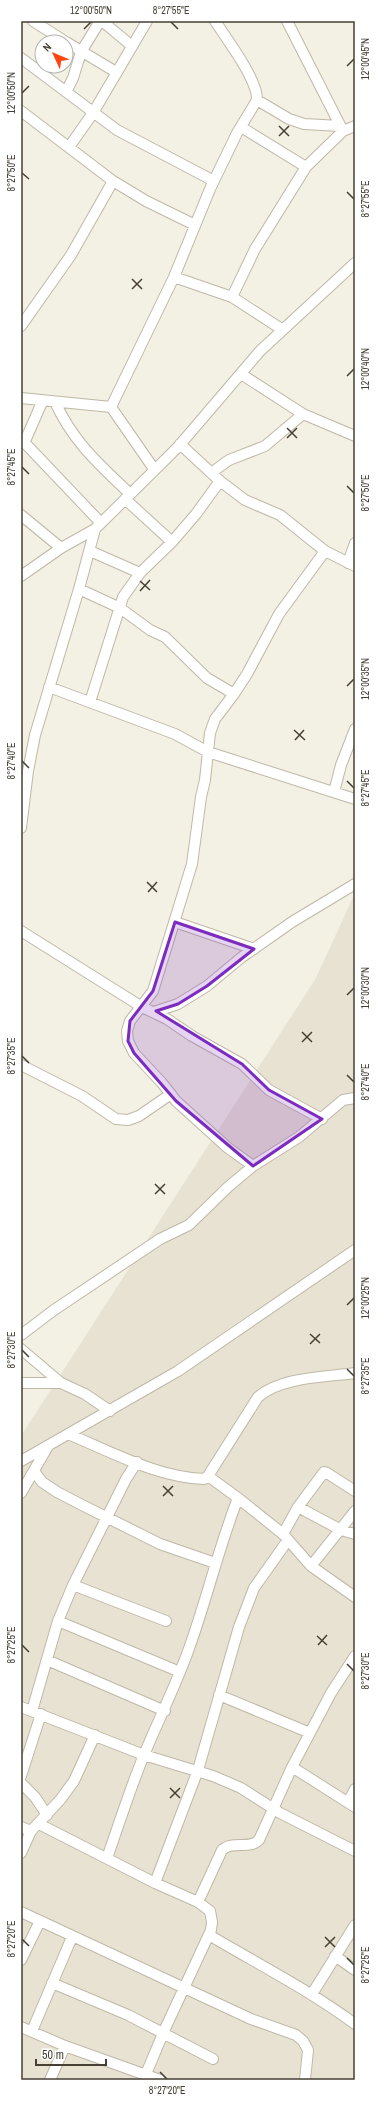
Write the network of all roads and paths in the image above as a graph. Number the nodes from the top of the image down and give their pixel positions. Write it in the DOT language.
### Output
graph roads {
  1 [pos="33,21"];
  2 [pos="101,21"];
  3 [pos="147,21"];
  4 [pos="215,21"];
  5 [pos="287,21"];
  6 [pos="53,34"];
  7 [pos="132,46"];
  8 [pos="74,47"];
  9 [pos="81,52"];
  10 [pos="21,58"];
  11 [pos="116,72"];
  12 [pos="66,92"];
  13 [pos="256,100"];
  14 [pos="84,106"];
  15 [pos="21,111"];
  16 [pos="93,113"];
  17 [pos="85,123"];
  18 [pos="355,126"];
  19 [pos="241,127"];
  20 [pos="342,128"];
  21 [pos="69,147"];
  22 [pos="306,167"];
  23 [pos="113,181"];
  24 [pos="214,181"];
  25 [pos="195,225"];
  26 [pos="355,263"];
  27 [pos="174,277"];
  28 [pos="232,297"];
  29 [pos="21,326"];
  30 [pos="283,330"];
  31 [pos="242,374"];
  32 [pos="21,398"];
  33 [pos="43,400"];
  34 [pos="55,402"];
  35 [pos="111,407"];
  36 [pos="303,414"];
  37 [pos="355,436"];
  38 [pos="23,440"];
  39 [pos="180,444"];
  40 [pos="154,469"];
  41 [pos="211,473"];
  42 [pos="220,481"];
  43 [pos="127,496"];
  44 [pos="21,515"];
  45 [pos="98,526"];
  46 [pos="172,542"];
  47 [pos="355,543"];
  48 [pos="60,548"];
  49 [pos="90,551"];
  50 [pos="325,551"];
  51 [pos="352,565"];
  52 [pos="140,573"];
  53 [pos="21,576"];
  54 [pos="79,589"];
  55 [pos="120,608"];
  56 [pos="49,687"];
  57 [pos="234,694"];
  58 [pos="90,702"];
  59 [pos="354,733"];
  60 [pos="208,752"];
  61 [pos="334,792"];
  62 [pos="355,799"];
  63 [pos="21,828"];
  64 [pos="355,884"];
  65 [pos="175,922"];
  66 [pos="21,931"];
  67 [pos="254,949"];
  68 [pos="142,1006"];
  69 [pos="154,1012"];
  70 [pos="21,1065"];
  71 [pos="171,1094"];
  72 [pos="355,1098"];
  73 [pos="322,1118"];
  74 [pos="253,1166"];
  75 [pos="355,1250"];
  76 [pos="21,1335"];
  77 [pos="22,1352"];
  78 [pos="355,1373"];
  79 [pos="21,1383"];
  80 [pos="61,1383"];
  81 [pos="110,1411"];
  82 [pos="68,1434"];
  83 [pos="49,1445"];
  84 [pos="21,1461"];
  85 [pos="137,1462"];
  86 [pos="34,1471"];
  87 [pos="208,1476"];
  88 [pos="355,1491"];
  89 [pos="21,1493"];
  90 [pos="238,1498"];
  91 [pos="298,1507"];
  92 [pos="355,1511"];
  93 [pos="106,1517"];
  94 [pos="341,1530"];
  95 [pos="355,1534"];
  96 [pos="285,1537"];
  97 [pos="215,1563"];
  98 [pos="311,1566"];
  99 [pos="73,1585"];
  100 [pos="355,1596"];
  101 [pos="58,1621"];
  102 [pos="166,1621"];
  103 [pos="355,1656"];
  104 [pos="47,1660"];
  105 [pos="180,1672"];
  106 [pos="219,1695"];
  107 [pos="21,1707"];
  108 [pos="165,1711"];
  109 [pos="36,1712"];
  110 [pos="310,1732"];
  111 [pos="96,1735"];
  112 [pos="144,1755"];
  113 [pos="292,1767"];
  114 [pos="198,1770"];
  115 [pos="21,1776"];
  116 [pos="21,1783"];
  117 [pos="355,1789"];
  118 [pos="352,1804"];
  119 [pos="274,1809"];
  120 [pos="47,1814"];
  121 [pos="39,1824"];
  122 [pos="26,1829"];
  123 [pos="355,1851"];
  124 [pos="21,1854"];
  125 [pos="107,1858"];
  126 [pos="155,1883"];
  127 [pos="198,1902"];
  128 [pos="21,1912"];
  129 [pos="40,1921"];
  130 [pos="355,1925"];
  131 [pos="209,1935"];
  132 [pos="72,1937"];
  133 [pos="335,1956"];
  134 [pos="21,1960"];
  135 [pos="355,1970"];
  136 [pos="52,1984"];
  137 [pos="184,1988"];
  138 [pos="312,1994"];
  139 [pos="355,2024"];
  140 [pos="21,2027"];
  141 [pos="32,2031"];
  142 [pos="162,2034"];
  143 [pos="65,2046"];
  144 [pos="213,2059"];
  145 [pos="146,2074"];
  146 [pos="50,2080"];
  147 [pos="160,2080"];
  148 [pos="305,2080"];
  1 -- 6 [label="street"];
  2 -- 7 [label="street"];
  2 -- 9 [label="street"];
  3 -- 7 [label="street"];
  4 -- 13 [label="street"];
  5 -- 20 [label="street"];
  7 -- 11 [label="street"];
  8 -- 9 [label="street"];
  9 -- 11 [label="street"];
  9 -- 12 [label="street"];
  10 -- 12 [label="street"];
  11 -- 16 [label="street"];
  12 -- 14 [label="street"];
  13 -- 19 [label="street"];
  13 -- 20 [label="street"];
  14 -- 16 [label="street"];
  14 -- 17 [label="street"];
  15 -- 21 [label="street"];
  16 -- 17 [label="street"];
  16 -- 24 [label="street"];
  17 -- 21 [label="street"];
  18 -- 20 [label="street"];
  19 -- 22 [label="street"];
  19 -- 24 [label="street"];
  20 -- 22 [label="street"];
  21 -- 23 [label="street"];
  22 -- 28 [label="street"];
  23 -- 25 [label="street"];
  23 -- 29 [label="street"];
  24 -- 25 [label="street"];
  25 -- 27 [label="street"];
  26 -- 30 [label="street"];
  27 -- 28 [label="street"];
  27 -- 35 [label="street"];
  28 -- 30 [label="street"];
  30 -- 31 [label="street"];
  31 -- 36 [label="street"];
  31 -- 39 [label="street"];
  32 -- 33 [label="street"];
  33 -- 34 [label="street"];
  33 -- 38 [label="street"];
  34 -- 35 [label="street"];
  34 -- 43 [label="street"];
  35 -- 40 [label="street"];
  36 -- 37 [label="street"];
  36 -- 41 [label="street"];
  38 -- 45 [label="street"];
  39 -- 40 [label="street"];
  39 -- 41 [label="street"];
  40 -- 43 [label="street"];
  41 -- 42 [label="street"];
  42 -- 46 [label="street"];
  42 -- 50 [label="street"];
  43 -- 45 [label="street"];
  43 -- 46 [label="street"];
  44 -- 48 [label="street"];
  45 -- 48 [label="street"];
  45 -- 49 [label="street"];
  46 -- 52 [label="street"];
  47 -- 51 [label="street"];
  48 -- 53 [label="street"];
  49 -- 52 [label="street"];
  49 -- 54 [label="street"];
  50 -- 51 [label="street"];
  50 -- 57 [label="street"];
  52 -- 55 [label="street"];
  54 -- 55 [label="street"];
  54 -- 56 [label="street"];
  55 -- 57 [label="street"];
  55 -- 58 [label="street"];
  56 -- 58 [label="street"];
  56 -- 63 [label="street"];
  57 -- 60 [label="street"];
  58 -- 60 [label="street"];
  59 -- 61 [label="street"];
  60 -- 61 [label="street"];
  60 -- 65 [label="street"];
  61 -- 62 [label="street"];
  64 -- 67 [label="street"];
  65 -- 67 [label="street"];
  65 -- 68 [label="street"];
  66 -- 68 [label="street"];
  67 -- 69 [label="street"];
  68 -- 69 [label="street"];
  68 -- 71 [label="street"];
  69 -- 73 [label="street"];
  70 -- 71 [label="street"];
  71 -- 74 [label="street"];
  72 -- 73 [label="street"];
  73 -- 74 [label="street"];
  74 -- 76 [label="street"];
  75 -- 81 [label="street"];
  77 -- 80 [label="street"];
  78 -- 87 [label="street"];
  79 -- 80 [label="street"];
  80 -- 81 [label="street"];
  81 -- 82 [label="street"];
  82 -- 83 [label="street"];
  82 -- 85 [label="street"];
  83 -- 84 [label="street"];
  83 -- 86 [label="street"];
  85 -- 87 [label="street"];
  85 -- 93 [label="street"];
  86 -- 89 [label="street"];
  86 -- 93 [label="street"];
  87 -- 90 [label="street"];
  88 -- 91 [label="street"];
  90 -- 96 [label="street"];
  90 -- 97 [label="street"];
  91 -- 94 [label="street"];
  91 -- 96 [label="street"];
  92 -- 94 [label="street"];
  93 -- 97 [label="street"];
  93 -- 99 [label="street"];
  94 -- 95 [label="street"];
  94 -- 98 [label="street"];
  96 -- 98 [label="street"];
  96 -- 106 [label="street"];
  97 -- 105 [label="street"];
  98 -- 100 [label="street"];
  99 -- 101 [label="street"];
  99 -- 102 [label="street"];
  101 -- 104 [label="street"];
  101 -- 105 [label="street"];
  103 -- 110 [label="street"];
  104 -- 108 [label="street"];
  104 -- 109 [label="street"];
  105 -- 108 [label="street"];
  106 -- 110 [label="street"];
  106 -- 114 [label="street"];
  107 -- 109 [label="street"];
  108 -- 112 [label="street"];
  109 -- 111 [label="street"];
  109 -- 115 [label="street"];
  110 -- 113 [label="street"];
  111 -- 112 [label="street"];
  111 -- 120 [label="street"];
  112 -- 114 [label="street"];
  112 -- 125 [label="street"];
  113 -- 118 [label="street"];
  113 -- 119 [label="street"];
  114 -- 119 [label="street"];
  114 -- 126 [label="street"];
  116 -- 120 [label="street"];
  117 -- 118 [label="street"];
  119 -- 123 [label="street"];
  119 -- 127 [label="street"];
  120 -- 121 [label="street"];
  121 -- 122 [label="street"];
  121 -- 125 [label="street"];
  122 -- 124 [label="street"];
  125 -- 126 [label="street"];
  126 -- 127 [label="street"];
  127 -- 131 [label="street"];
  128 -- 129 [label="street"];
  129 -- 132 [label="street"];
  129 -- 134 [label="street"];
  130 -- 133 [label="street"];
  131 -- 137 [label="street"];
  131 -- 138 [label="street"];
  132 -- 136 [label="street"];
  132 -- 137 [label="street"];
  133 -- 135 [label="street"];
  133 -- 138 [label="street"];
  136 -- 141 [label="street"];
  136 -- 142 [label="street"];
  137 -- 142 [label="street"];
  137 -- 148 [label="street"];
  138 -- 139 [label="street"];
  140 -- 141 [label="street"];
  141 -- 143 [label="street"];
  142 -- 144 [label="street"];
  142 -- 145 [label="street"];
  143 -- 145 [label="street"];
  143 -- 146 [label="street"];
  145 -- 147 [label="street"];
}
